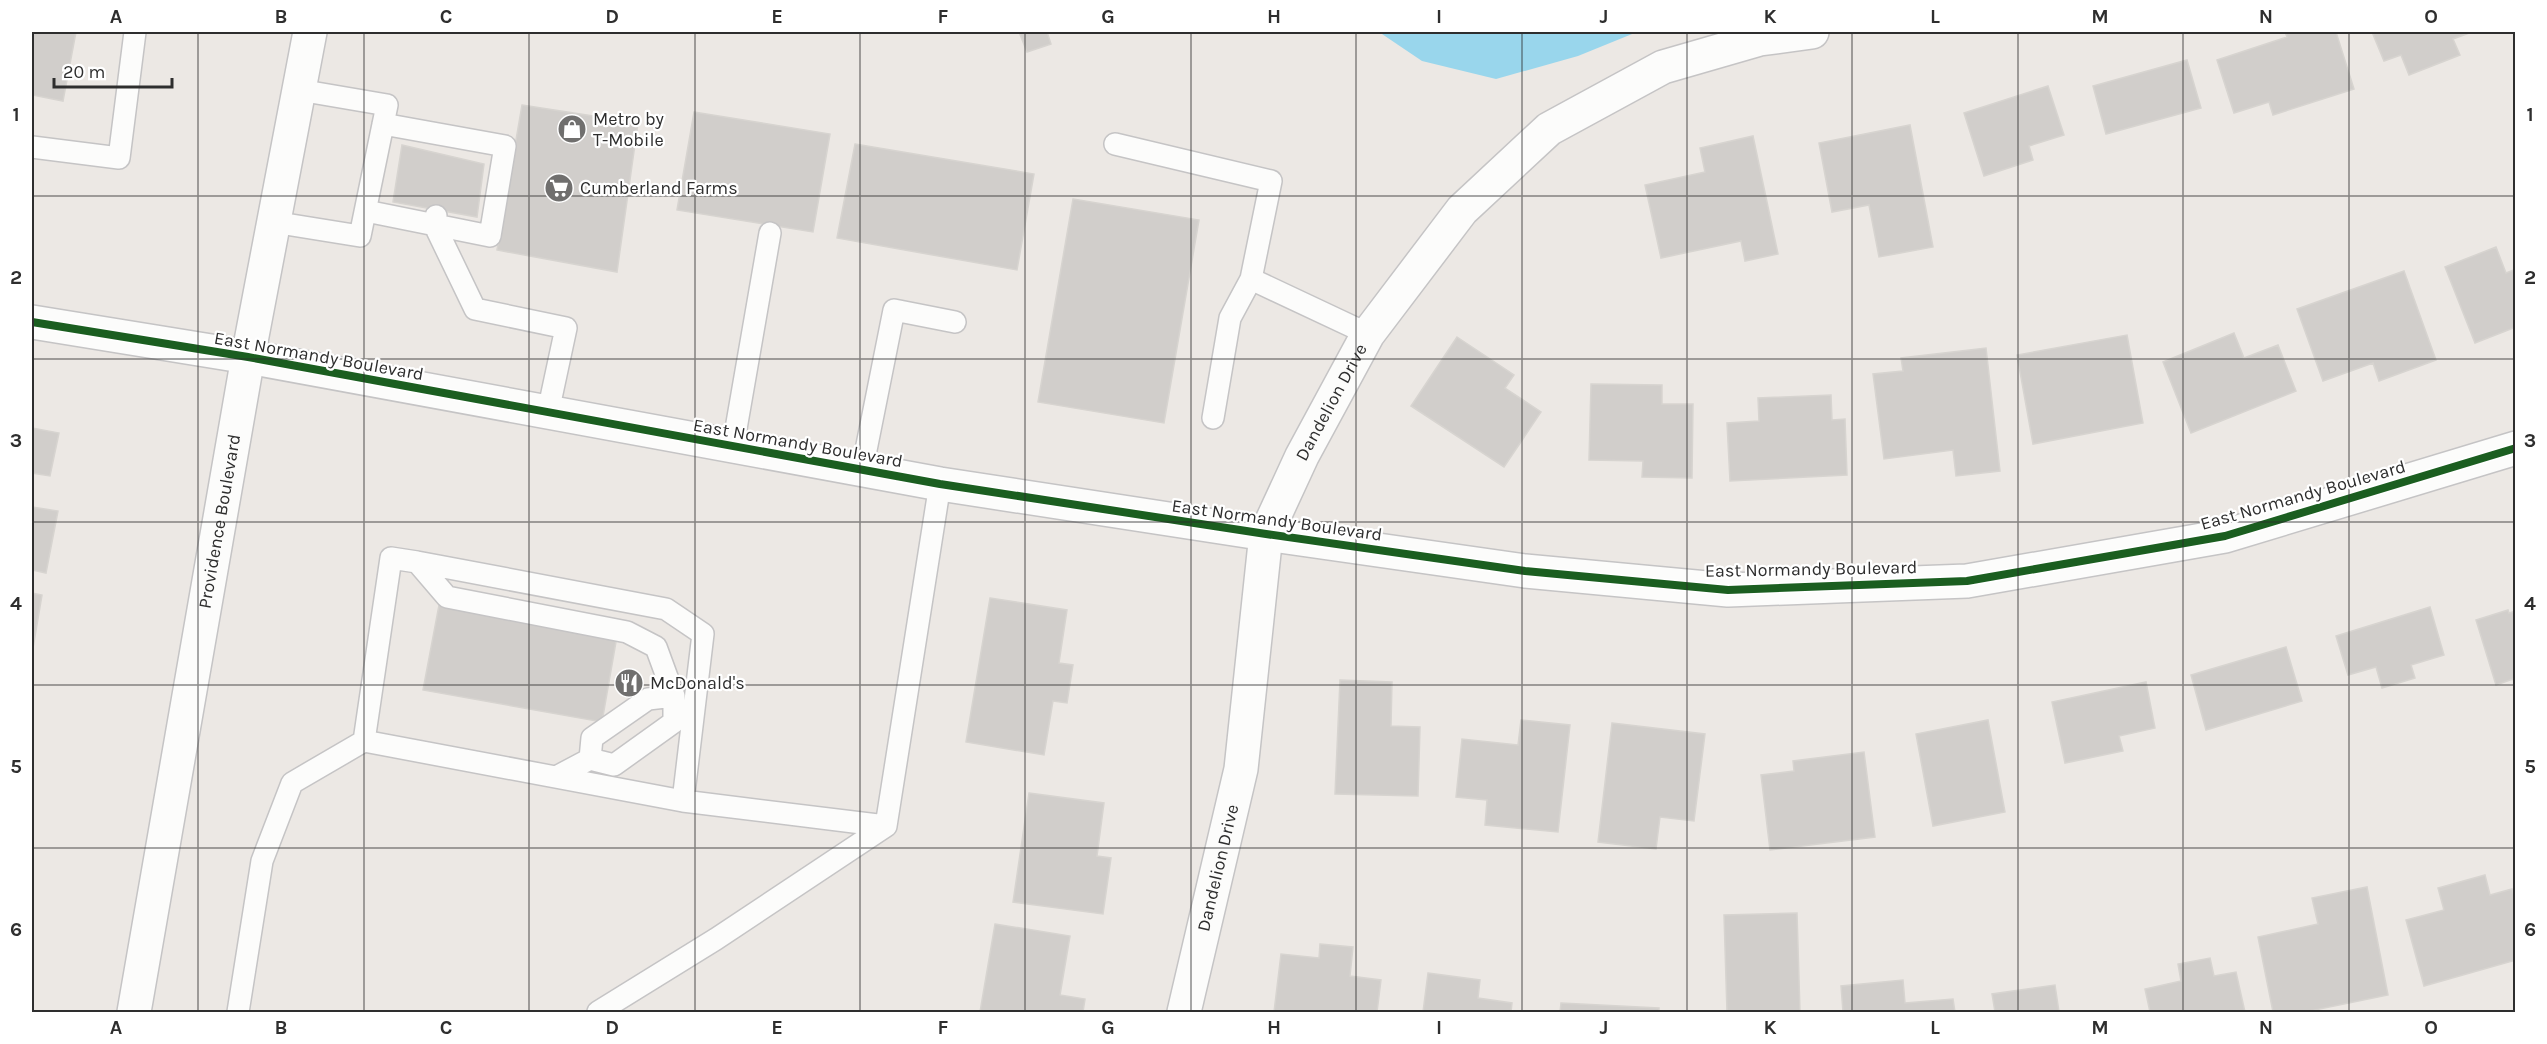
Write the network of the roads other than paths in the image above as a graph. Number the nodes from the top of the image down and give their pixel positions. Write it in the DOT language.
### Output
graph roads {
  1 [pos="135,32"];
  2 [pos="309,32"];
  3 [pos="1812,32"];
  4 [pos="299,90"];
  5 [pos="383,124"];
  6 [pos="1115,144"];
  7 [pos="32,147"];
  8 [pos="366,211"];
  9 [pos="436,217"];
  10 [pos="273,222"];
  11 [pos="770,232"];
  12 [pos="1251,279"];
  13 [pos="32,322"];
  14 [pos="955,322"];
  15 [pos="1368,334"];
  16 [pos="248,357"];
  17 [pos="548,412"];
  18 [pos="1213,418"];
  19 [pos="733,446"];
  20 [pos="2516,448"];
  21 [pos="862,470"];
  22 [pos="940,484"];
  23 [pos="1266,534"];
  24 [pos="417,562"];
  25 [pos="674,696"];
  26 [pos="364,741"];
  27 [pos="591,759"];
  28 [pos="558,776"];
  29 [pos="683,801"];
  30 [pos="886,826"];
  31 [pos="134,1012"];
  32 [pos="238,1012"];
  33 [pos="598,1012"];
  34 [pos="1184,1012"];
  1 -- 7 [label="lane"];
  2 -- 4 [label="street, Providence Boulevard"];
  3 -- 15 [label="street, Dandelion Drive"];
  4 -- 5 [label="lane"];
  4 -- 10 [label="street, Providence Boulevard"];
  5 -- 8 [label="lane"];
  5 -- 9 [label="lane"];
  6 -- 12 [label="lane"];
  8 -- 9 [label="lane"];
  8 -- 10 [label="lane"];
  9 -- 17 [label="lane"];
  10 -- 16 [label="street, Providence Boulevard"];
  11 -- 19 [label="lane"];
  12 -- 15 [label="lane"];
  12 -- 18 [label="lane"];
  13 -- 16 [label="street, East Normandy Boulevard"];
  14 -- 21 [label="lane"];
  15 -- 23 [label="street, Dandelion Drive"];
  16 -- 17 [label="street, East Normandy Boulevard"];
  16 -- 31 [label="street, Providence Boulevard"];
  17 -- 19 [label="street, East Normandy Boulevard"];
  19 -- 21 [label="street, East Normandy Boulevard"];
  20 -- 23 [label="street, East Normandy Boulevard"];
  21 -- 22 [label="street, East Normandy Boulevard"];
  22 -- 23 [label="street, East Normandy Boulevard"];
  22 -- 30 [label="lane"];
  23 -- 34 [label="street, Dandelion Drive"];
  24 -- 25 [label="lane"];
  24 -- 26 [label="lane"];
  24 -- 29 [label="lane"];
  25 -- 27 [label="lane"];
  25 -- 27 [label="lane"];
  26 -- 28 [label="lane"];
  26 -- 32 [label="lane"];
  27 -- 28 [label="lane"];
  28 -- 29 [label="lane"];
  29 -- 30 [label="lane"];
  30 -- 33 [label="lane"];
}
